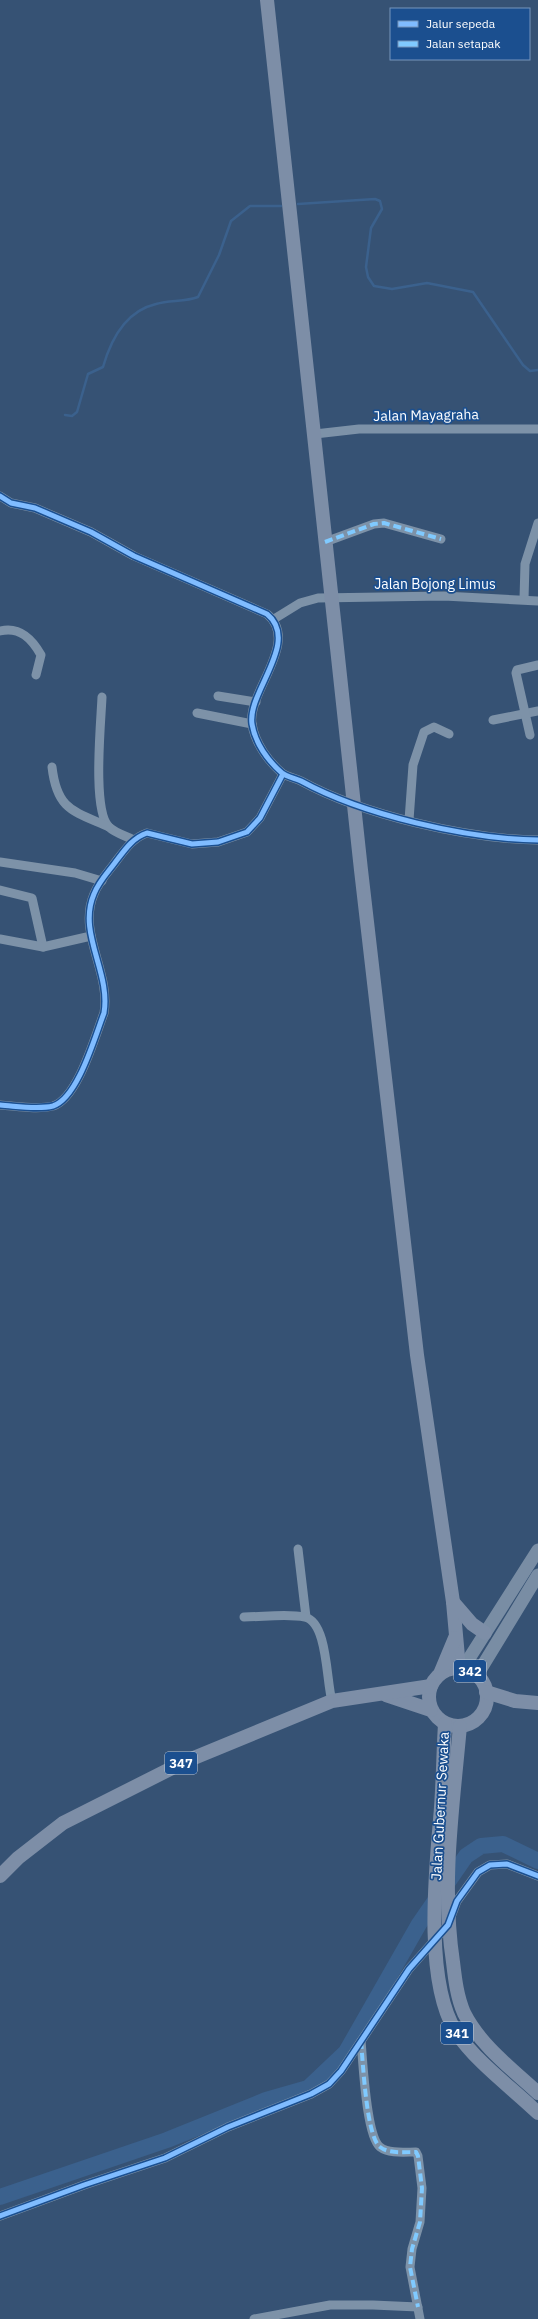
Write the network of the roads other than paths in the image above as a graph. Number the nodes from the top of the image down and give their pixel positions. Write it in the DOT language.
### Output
graph roads {
  1 [pos="268,0"];
  2 [pos="538,429"];
  3 [pos="314,434"];
  4 [pos="0,496"];
  5 [pos="538,523"];
  6 [pos="441,539"];
  7 [pos="325,542"];
  8 [pos="332,597"];
  9 [pos="524,599"];
  10 [pos="538,601"];
  11 [pos="274,619"];
  12 [pos="0,631"];
  13 [pos="538,665"];
  14 [pos="36,675"];
  15 [pos="218,696"];
  16 [pos="102,697"];
  17 [pos="256,702"];
  18 [pos="538,711"];
  19 [pos="526,712"];
  20 [pos="197,713"];
  21 [pos="493,720"];
  22 [pos="252,724"];
  23 [pos="449,734"];
  24 [pos="530,735"];
  25 [pos="52,767"];
  26 [pos="283,774"];
  27 [pos="355,805"];
  28 [pos="409,820"];
  29 [pos="109,827"];
  30 [pos="134,840"];
  31 [pos="538,840"];
  32 [pos="0,862"];
  33 [pos="102,880"];
  34 [pos="0,890"];
  35 [pos="92,936"];
  36 [pos="0,939"];
  37 [pos="43,947"];
  38 [pos="0,1105"];
  39 [pos="298,1549"];
  40 [pos="538,1550"];
  41 [pos="538,1575"];
  42 [pos="453,1602"];
  43 [pos="244,1617"];
  44 [pos="306,1617"];
  45 [pos="485,1633"];
  46 [pos="455,1636"];
  47 [pos="461,1668"];
  48 [pos="440,1674"];
  49 [pos="477,1675"];
  50 [pos="430,1686"];
  51 [pos="486,1692"];
  52 [pos="384,1694"];
  53 [pos="332,1701"];
  54 [pos="515,1701"];
  55 [pos="538,1703"];
  56 [pos="431,1710"];
  57 [pos="482,1713"];
  58 [pos="445,1724"];
  59 [pos="460,1726"];
  60 [pos="443,1846"];
  61 [pos="0,1876"];
  62 [pos="538,1876"];
  63 [pos="441,1893"];
  64 [pos="441,1924"];
  65 [pos="436,1937"];
  66 [pos="361,2041"];
  67 [pos="538,2093"];
  68 [pos="538,2113"];
  69 [pos="0,2216"];
  70 [pos="418,2307"];
  71 [pos="254,2319"];
  72 [pos="420,2319"];
  1 -- 3 [label="main road"];
  2 -- 3 [label="street, Jalan Mayagraha"];
  3 -- 7 [label="main road"];
  4 -- 11 [label="street"];
  5 -- 9 [label="street"];
  6 -- 7 [label="street"];
  7 -- 8 [label="main road"];
  8 -- 9 [label="street, Jalan Bojong Limus"];
  8 -- 11 [label="street, Jalan Bojong Limus"];
  8 -- 27 [label="main road"];
  9 -- 10 [label="street, Jalan Bojong Limus"];
  11 -- 17 [label="street"];
  12 -- 14 [label="street"];
  13 -- 19 [label="street"];
  15 -- 17 [label="street"];
  16 -- 29 [label="street"];
  17 -- 22 [label="street"];
  18 -- 19 [label="street"];
  19 -- 21 [label="street"];
  19 -- 24 [label="street"];
  20 -- 22 [label="street"];
  22 -- 26 [label="street"];
  23 -- 28 [label="street"];
  25 -- 29 [label="street"];
  26 -- 27 [label="street"];
  26 -- 30 [label="street"];
  27 -- 28 [label="street"];
  27 -- 42 [label="main road"];
  28 -- 31 [label="street"];
  29 -- 30 [label="street"];
  30 -- 33 [label="street"];
  32 -- 33 [label="street"];
  33 -- 35 [label="street"];
  34 -- 37 [label="street"];
  35 -- 37 [label="street"];
  35 -- 38 [label="street"];
  36 -- 37 [label="street"];
  39 -- 44 [label="street"];
  40 -- 45 [label="street"];
  41 -- 49 [label="street"];
  42 -- 45 [label="main road"];
  42 -- 46 [label="main road"];
  43 -- 44 [label="street"];
  44 -- 53 [label="street"];
  45 -- 47 [label="street"];
  46 -- 47 [label="main road"];
  46 -- 48 [label="main road"];
  47 -- 48 [label="main road, 342"];
  47 -- 49 [label="main road, 342"];
  48 -- 50 [label="main road, 342"];
  49 -- 51 [label="main road, 342"];
  50 -- 52 [label="main road"];
  50 -- 56 [label="main road"];
  51 -- 54 [label="main road"];
  51 -- 57 [label="main road, 342"];
  52 -- 53 [label="main road, 347"];
  52 -- 56 [label="main road"];
  53 -- 61 [label="main road, 347"];
  54 -- 55 [label="main road"];
  54 -- 57 [label="main road"];
  56 -- 58 [label="main road"];
  57 -- 59 [label="main road"];
  58 -- 59 [label="main road"];
  58 -- 60 [label="main road, Jalan Gubernur Sewaka / 341"];
  59 -- 60 [label="main road, 341"];
  60 -- 63 [label="main road, Jalan Gubernur Sewaka / 341"];
  60 -- 63 [label="main road, Jalan Gubernur Sewaka / 341"];
  62 -- 64 [label="street"];
  63 -- 64 [label="main road, 341"];
  64 -- 65 [label="main road, 341"];
  64 -- 67 [label="main road, 341"];
  65 -- 66 [label="street"];
  65 -- 68 [label="main road, 341"];
  66 -- 69 [label="street"];
  66 -- 70 [label="street"];
  70 -- 71 [label="street"];
  70 -- 72 [label="street"];
}
